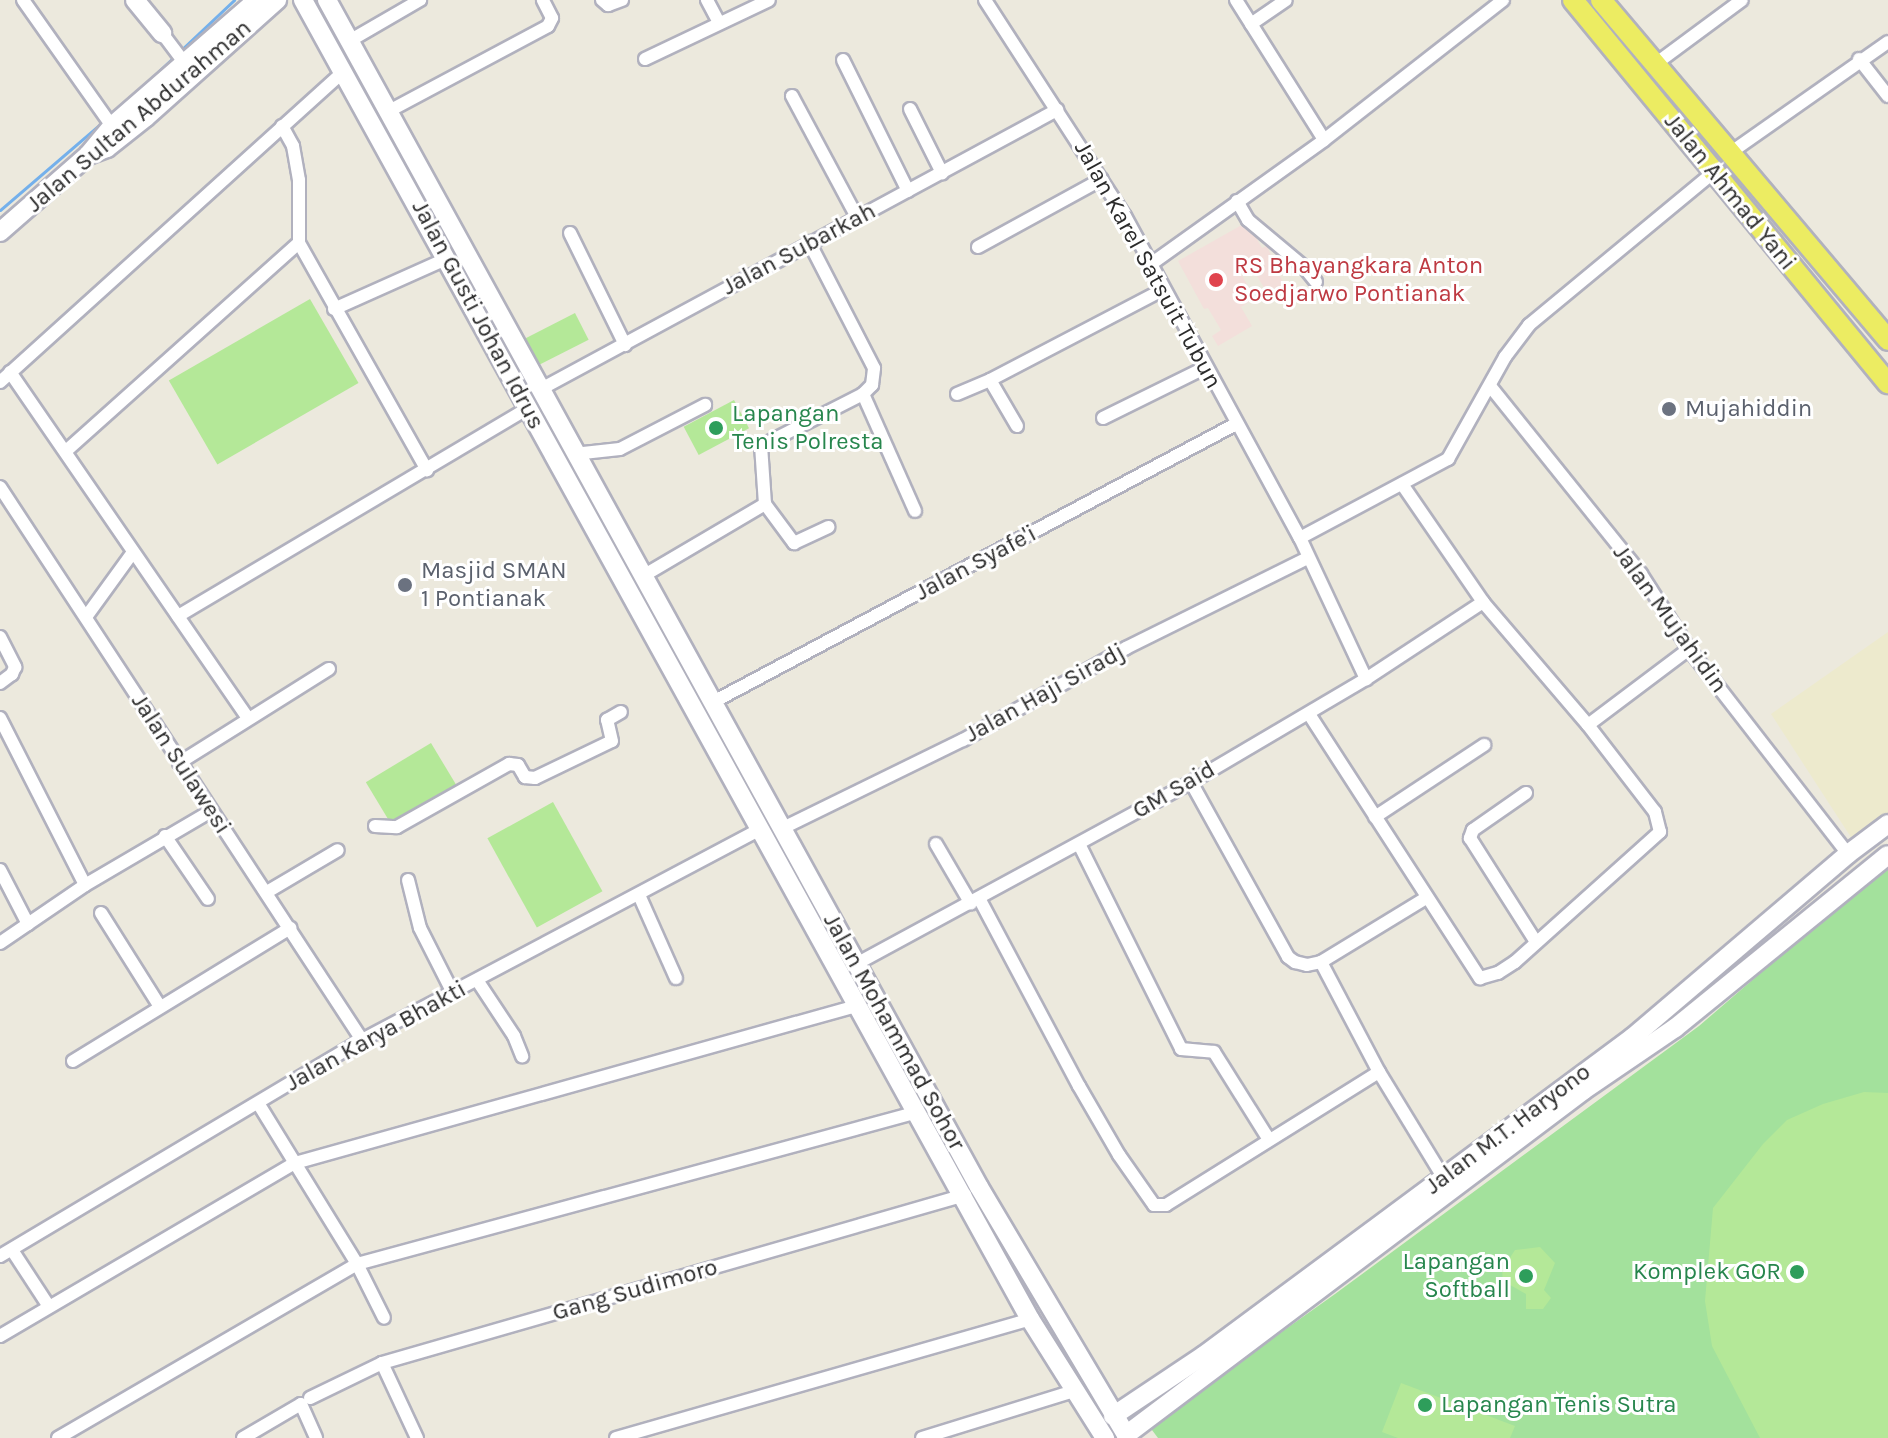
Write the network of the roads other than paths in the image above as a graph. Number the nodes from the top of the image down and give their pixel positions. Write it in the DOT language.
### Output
graph roads {
  1 [pos="23,0"];
  2 [pos="135,0"];
  3 [pos="257,0"];
  4 [pos="277,0"];
  5 [pos="303,0"];
  6 [pos="327,0"];
  7 [pos="420,0"];
  8 [pos="543,0"];
  9 [pos="602,0"];
  10 [pos="622,0"];
  11 [pos="707,0"];
  12 [pos="769,0"];
  13 [pos="985,0"];
  14 [pos="1236,0"];
  15 [pos="1286,0"];
  16 [pos="1503,0"];
  17 [pos="1573,0"];
  18 [pos="1601,0"];
  19 [pos="1742,0"];
  20 [pos="719,23"];
  21 [pos="1251,24"];
  22 [pos="162,33"];
  23 [pos="351,40"];
  24 [pos="1888,42"];
  25 [pos="645,59"];
  26 [pos="1859,59"];
  27 [pos="843,60"];
  28 [pos="184,63"];
  29 [pos="1654,65"];
  30 [pos="344,71"];
  31 [pos="792,96"];
  32 [pos="1888,96"];
  33 [pos="910,109"];
  34 [pos="1057,110"];
  35 [pos="389,111"];
  36 [pos="112,126"];
  37 [pos="282,126"];
  38 [pos="1324,140"];
  39 [pos="1730,153"];
  40 [pos="88,155"];
  41 [pos="1715,171"];
  42 [pos="942,173"];
  43 [pos="1102,179"];
  44 [pos="418,184"];
  45 [pos="908,191"];
  46 [pos="1237,201"];
  47 [pos="857,217"];
  48 [pos="0,232"];
  49 [pos="570,233"];
  50 [pos="809,242"];
  51 [pos="299,243"];
  52 [pos="978,247"];
  53 [pos="448,258"];
  54 [pos="1151,264"];
  55 [pos="1316,282"];
  56 [pos="1164,289"];
  57 [pos="1860,307"];
  58 [pos="334,309"];
  59 [pos="1838,324"];
  60 [pos="1888,340"];
  61 [pos="625,345"];
  62 [pos="1206,367"];
  63 [pos="10,372"];
  64 [pos="990,380"];
  65 [pos="0,382"];
  66 [pos="1888,383"];
  67 [pos="1490,386"];
  68 [pos="541,389"];
  69 [pos="863,394"];
  70 [pos="957,394"];
  71 [pos="705,405"];
  72 [pos="528,408"];
  73 [pos="1103,418"];
  74 [pos="1236,424"];
  75 [pos="1017,426"];
  76 [pos="66,451"];
  77 [pos="574,454"];
  78 [pos="427,470"];
  79 [pos="1402,484"];
  80 [pos="1,491"];
  81 [pos="765,504"];
  82 [pos="915,511"];
  83 [pos="829,527"];
  84 [pos="1300,538"];
  85 [pos="133,552"];
  86 [pos="1307,558"];
  87 [pos="643,576"];
  88 [pos="1483,602"];
  89 [pos="178,616"];
  90 [pos="86,617"];
  91 [pos="670,621"];
  92 [pos="651,632"];
  93 [pos="0,637"];
  94 [pos="1689,649"];
  95 [pos="329,669"];
  96 [pos="1366,679"];
  97 [pos="0,683"];
  98 [pos="715,701"];
  99 [pos="621,712"];
  100 [pos="1309,714"];
  101 [pos="0,718"];
  102 [pos="248,718"];
  103 [pos="1588,725"];
  104 [pos="1484,745"];
  105 [pos="179,763"];
  106 [pos="1191,782"];
  107 [pos="1526,793"];
  108 [pos="211,811"];
  109 [pos="1375,817"];
  110 [pos="1888,824"];
  111 [pos="375,826"];
  112 [pos="783,828"];
  113 [pos="759,830"];
  114 [pos="165,836"];
  115 [pos="936,844"];
  116 [pos="1079,844"];
  117 [pos="338,850"];
  118 [pos="1848,854"];
  119 [pos="1888,855"];
  120 [pos="0,870"];
  121 [pos="408,880"];
  122 [pos="85,885"];
  123 [pos="267,892"];
  124 [pos="639,895"];
  125 [pos="1426,898"];
  126 [pos="208,899"];
  127 [pos="822,900"];
  128 [pos="975,902"];
  129 [pos="1787,908"];
  130 [pos="101,913"];
  131 [pos="805,913"];
  132 [pos="28,924"];
  133 [pos="1801,925"];
  134 [pos="290,928"];
  135 [pos="1536,942"];
  136 [pos="0,943"];
  137 [pos="1321,962"];
  138 [pos="858,963"];
  139 [pos="676,978"];
  140 [pos="477,980"];
  141 [pos="453,993"];
  142 [pos="159,1005"];
  143 [pos="856,1006"];
  144 [pos="362,1040"];
  145 [pos="522,1056"];
  146 [pos="73,1061"];
  147 [pos="1379,1072"];
  148 [pos="258,1103"];
  149 [pos="918,1112"];
  150 [pos="1525,1126"];
  151 [pos="1268,1138"];
  152 [pos="295,1163"];
  153 [pos="1443,1177"];
  154 [pos="965,1195"];
  155 [pos="1016,1252"];
  156 [pos="6,1253"];
  157 [pos="1348,1256"];
  158 [pos="999,1261"];
  159 [pos="357,1264"];
  160 [pos="48,1305"];
  161 [pos="384,1318"];
  162 [pos="1030,1319"];
  163 [pos="0,1336"];
  164 [pos="382,1363"];
  165 [pos="1206,1363"];
  166 [pos="1074,1391"];
  167 [pos="306,1401"];
  168 [pos="1113,1416"];
  169 [pos="1127,1436"];
  170 [pos="249,1437"];
  171 [pos="58,1438"];
  172 [pos="316,1438"];
  173 [pos="417,1438"];
  174 [pos="616,1438"];
  175 [pos="922,1438"];
  176 [pos="1105,1438"];
  1 -- 36 [label="street"];
  2 -- 22 [label="street"];
  3 -- 28 [label="street"];
  4 -- 40 [label="street, Jalan Sultan Abdurahman"];
  5 -- 30 [label="street, Jalan Gusti Johan Idrus"];
  6 -- 23 [label="street, Jalan Gusti Johan Idrus"];
  7 -- 23 [label="street"];
  8 -- 35 [label="street"];
  9 -- 10 [label="street"];
  11 -- 20 [label="street"];
  12 -- 20 [label="street"];
  13 -- 34 [label="street, Jalan Karel Satsuit Tubun"];
  14 -- 21 [label="street"];
  15 -- 21 [label="street"];
  16 -- 38 [label="street"];
  17 -- 41 [label="main road, Jalan Ahmad Yani"];
  18 -- 29 [label="main road, Jalan Ahmad Yani"];
  19 -- 29 [label="street"];
  20 -- 25 [label="street"];
  21 -- 38 [label="street"];
  22 -- 28 [label="street"];
  23 -- 35 [label="street, Jalan Gusti Johan Idrus"];
  24 -- 26 [label="street"];
  26 -- 32 [label="street"];
  26 -- 39 [label="street"];
  27 -- 45 [label="street"];
  28 -- 36 [label="street"];
  29 -- 39 [label="main road, Jalan Ahmad Yani"];
  30 -- 37 [label="street"];
  30 -- 44 [label="street, Jalan Gusti Johan Idrus"];
  31 -- 47 [label="street"];
  33 -- 42 [label="street"];
  34 -- 42 [label="street, Jalan Subarkah"];
  34 -- 43 [label="street, Jalan Karel Satsuit Tubun"];
  35 -- 44 [label="street, Jalan Gusti Johan Idrus"];
  36 -- 40 [label="street"];
  37 -- 51 [label="street"];
  37 -- 63 [label="street"];
  38 -- 46 [label="street"];
  39 -- 57 [label="main road, Jalan Ahmad Yani"];
  40 -- 48 [label="street, Jalan Sultan Abdurahman"];
  41 -- 59 [label="main road, Jalan Ahmad Yani"];
  41 -- 67 [label="street"];
  42 -- 45 [label="street, Jalan Subarkah"];
  43 -- 52 [label="street"];
  43 -- 54 [label="street, Jalan Karel Satsuit Tubun"];
  44 -- 53 [label="street, Jalan Gusti Johan Idrus"];
  44 -- 68 [label="street, Jalan Gusti Johan Idrus"];
  45 -- 47 [label="street, Jalan Subarkah"];
  46 -- 54 [label="street"];
  46 -- 55 [label="street"];
  47 -- 50 [label="street, Jalan Subarkah"];
  49 -- 61 [label="street"];
  50 -- 61 [label="street, Jalan Subarkah"];
  50 -- 69 [label="street"];
  51 -- 58 [label="street"];
  51 -- 76 [label="street"];
  53 -- 58 [label="street"];
  53 -- 72 [label="street, Jalan Gusti Johan Idrus"];
  54 -- 56 [label="street, Jalan Karel Satsuit Tubun"];
  56 -- 62 [label="street, Jalan Karel Satsuit Tubun"];
  56 -- 64 [label="street"];
  57 -- 59 [label="main road"];
  57 -- 60 [label="main road, Jalan Ahmad Yani"];
  58 -- 78 [label="street"];
  59 -- 66 [label="main road, Jalan Ahmad Yani"];
  61 -- 68 [label="street, Jalan Subarkah"];
  62 -- 73 [label="street"];
  62 -- 74 [label="street, Jalan Karel Satsuit Tubun"];
  63 -- 65 [label="street"];
  63 -- 76 [label="street"];
  64 -- 70 [label="street"];
  64 -- 75 [label="street"];
  67 -- 79 [label="street"];
  67 -- 94 [label="street, Jalan Mujahidin"];
  68 -- 77 [label="street, Jalan Gusti Johan Idrus"];
  69 -- 81 [label="street"];
  69 -- 82 [label="street"];
  71 -- 77 [label="street"];
  72 -- 78 [label="street"];
  72 -- 92 [label="street, Jalan Gusti Johan Idrus"];
  74 -- 84 [label="street, Jalan Karel Satsuit Tubun"];
  74 -- 98 [label="street, Jalan Syafe'i"];
  76 -- 85 [label="street"];
  77 -- 87 [label="street, Jalan Gusti Johan Idrus"];
  78 -- 89 [label="street"];
  79 -- 84 [label="street"];
  79 -- 88 [label="street"];
  80 -- 90 [label="street, Jalan Sulawesi"];
  81 -- 83 [label="street"];
  81 -- 87 [label="street"];
  84 -- 86 [label="street, Jalan Karel Satsuit Tubun"];
  85 -- 89 [label="street"];
  85 -- 90 [label="street"];
  86 -- 96 [label="street, Jalan Karel Satsuit Tubun"];
  86 -- 112 [label="street, Jalan Haji Siradj"];
  87 -- 91 [label="street, Jalan Gusti Johan Idrus"];
  88 -- 96 [label="street, GM Said"];
  88 -- 103 [label="street"];
  89 -- 102 [label="street"];
  90 -- 105 [label="street, Jalan Sulawesi"];
  91 -- 92 [label="street"];
  91 -- 98 [label="street, Jalan Mohammad Sohor"];
  92 -- 113 [label="street, Jalan Mohammad Sohor"];
  93 -- 97 [label="street"];
  94 -- 103 [label="street"];
  94 -- 118 [label="street, Jalan Mujahidin"];
  95 -- 102 [label="street"];
  96 -- 100 [label="street, GM Said"];
  98 -- 112 [label="street, Jalan Mohammad Sohor"];
  99 -- 111 [label="street"];
  100 -- 106 [label="street, GM Said"];
  100 -- 109 [label="street"];
  101 -- 122 [label="street"];
  102 -- 105 [label="street"];
  103 -- 135 [label="street"];
  104 -- 109 [label="street"];
  105 -- 108 [label="street, Jalan Sulawesi"];
  106 -- 116 [label="street, GM Said"];
  106 -- 137 [label="street"];
  107 -- 135 [label="street"];
  108 -- 114 [label="street"];
  108 -- 123 [label="street, Jalan Sulawesi"];
  109 -- 125 [label="street"];
  110 -- 118 [label="street, Jalan M.T. Haryono"];
  112 -- 127 [label="street, Jalan Mohammad Sohor"];
  113 -- 124 [label="street, Jalan Karya Bhakti"];
  113 -- 131 [label="street, Jalan Mohammad Sohor"];
  114 -- 122 [label="street"];
  114 -- 126 [label="street"];
  115 -- 128 [label="street"];
  116 -- 128 [label="street, GM Said"];
  116 -- 151 [label="street"];
  117 -- 123 [label="street"];
  118 -- 129 [label="street, Jalan M.T. Haryono"];
  119 -- 133 [label="street"];
  120 -- 132 [label="street"];
  121 -- 141 [label="street"];
  122 -- 132 [label="street"];
  123 -- 134 [label="street, Jalan Sulawesi"];
  124 -- 139 [label="street"];
  124 -- 140 [label="street, Jalan Karya Bhakti"];
  125 -- 135 [label="street"];
  125 -- 137 [label="street"];
  127 -- 131 [label="street"];
  127 -- 138 [label="street, Jalan Mohammad Sohor"];
  128 -- 138 [label="street, GM Said"];
  128 -- 151 [label="street"];
  129 -- 133 [label="street"];
  129 -- 150 [label="street, Jalan M.T. Haryono"];
  130 -- 142 [label="street"];
  131 -- 143 [label="street, Jalan Mohammad Sohor"];
  132 -- 136 [label="street"];
  133 -- 150 [label="street"];
  134 -- 142 [label="street"];
  134 -- 144 [label="street, Jalan Sulawesi"];
  137 -- 147 [label="street"];
  138 -- 155 [label="street, Jalan Mohammad Sohor"];
  140 -- 141 [label="street, Jalan Karya Bhakti"];
  140 -- 145 [label="street"];
  141 -- 144 [label="street, Jalan Karya Bhakti"];
  142 -- 146 [label="street"];
  143 -- 149 [label="street, Jalan Mohammad Sohor"];
  143 -- 152 [label="street"];
  144 -- 148 [label="street, Jalan Karya Bhakti"];
  147 -- 151 [label="street"];
  147 -- 153 [label="street"];
  148 -- 152 [label="street"];
  148 -- 156 [label="street, Jalan Karya Bhakti"];
  149 -- 154 [label="street, Jalan Mohammad Sohor"];
  149 -- 159 [label="street"];
  150 -- 153 [label="street, Jalan M.T. Haryono"];
  150 -- 157 [label="street"];
  152 -- 159 [label="street"];
  152 -- 160 [label="street"];
  153 -- 157 [label="street, Jalan M.T. Haryono"];
  154 -- 158 [label="street, Jalan Mohammad Sohor"];
  154 -- 164 [label="street, Gang Sudimoro"];
  155 -- 158 [label="street"];
  155 -- 168 [label="street, Jalan Mohammad Sohor"];
  156 -- 160 [label="street"];
  157 -- 165 [label="street, Jalan M.T. Haryono"];
  158 -- 162 [label="street, Jalan Mohammad Sohor"];
  159 -- 161 [label="street"];
  159 -- 171 [label="street"];
  160 -- 163 [label="street"];
  162 -- 166 [label="street, Jalan Mohammad Sohor"];
  162 -- 174 [label="street"];
  164 -- 167 [label="street, Gang Sudimoro"];
  164 -- 173 [label="street"];
  165 -- 168 [label="street, Jalan M.T. Haryono"];
  165 -- 169 [label="street"];
  166 -- 175 [label="street"];
  166 -- 176 [label="street, Jalan Mohammad Sohor"];
  167 -- 170 [label="street, Gang Sudimoro"];
  167 -- 172 [label="street"];
  168 -- 169 [label="street, Jalan Mohammad Sohor"];
}
